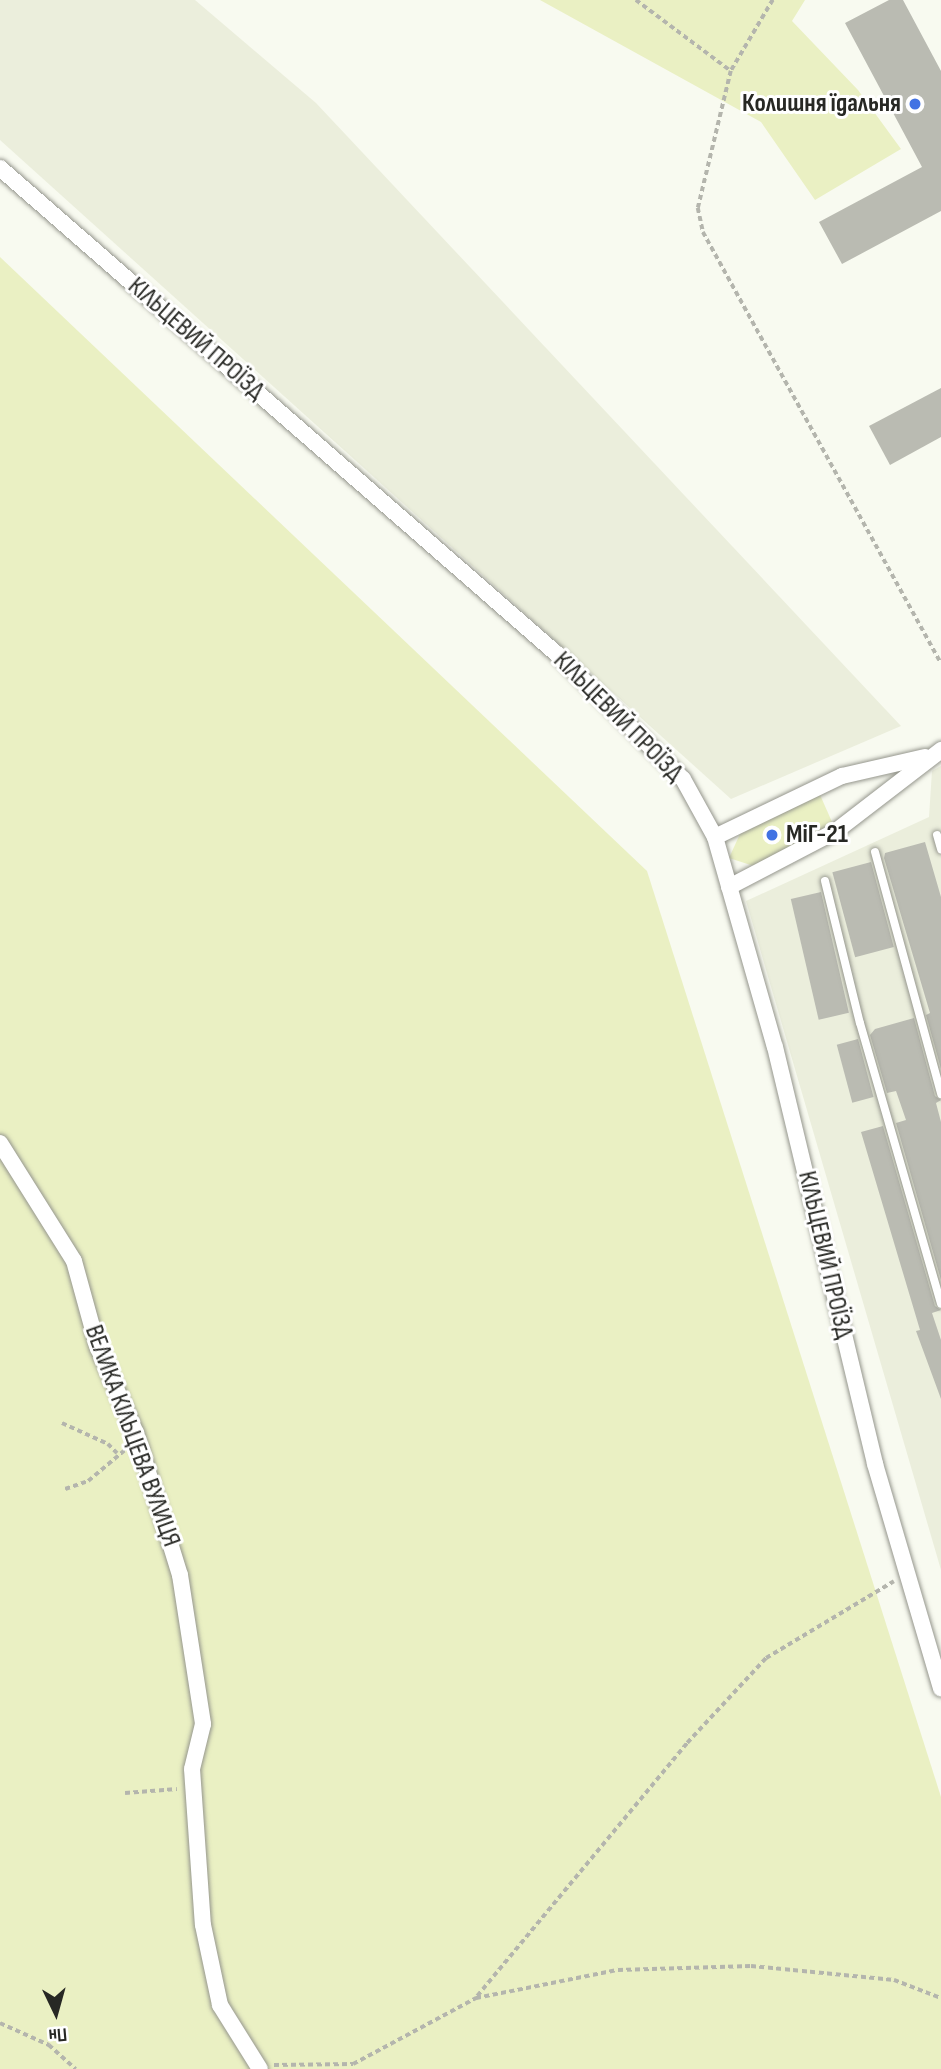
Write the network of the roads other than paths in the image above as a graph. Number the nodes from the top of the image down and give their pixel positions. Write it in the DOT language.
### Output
graph roads {
  1 [pos="0,168"];
  2 [pos="936,753"];
  3 [pos="937,835"];
  4 [pos="715,837"];
  5 [pos="941,849"];
  6 [pos="874,852"];
  7 [pos="825,881"];
  8 [pos="729,887"];
  9 [pos="941,1094"];
  10 [pos="0,1143"];
  11 [pos="941,1304"];
  12 [pos="941,1688"];
  13 [pos="260,2067"];
  1 -- 4 [label="street, КІЛЬЦЕВИЙ ПРОЇЗД"];
  2 -- 4 [label="street"];
  2 -- 8 [label="street"];
  3 -- 5 [label="lane"];
  4 -- 8 [label="street, КІЛЬЦЕВИЙ ПРОЇЗД"];
  6 -- 9 [label="lane"];
  7 -- 11 [label="lane"];
  8 -- 12 [label="street, КІЛЬЦЕВИЙ ПРОЇЗД"];
  10 -- 13 [label="street, ВЕЛИКА КІЛЬЦЕВА ВУЛИЦЯ"];
}
